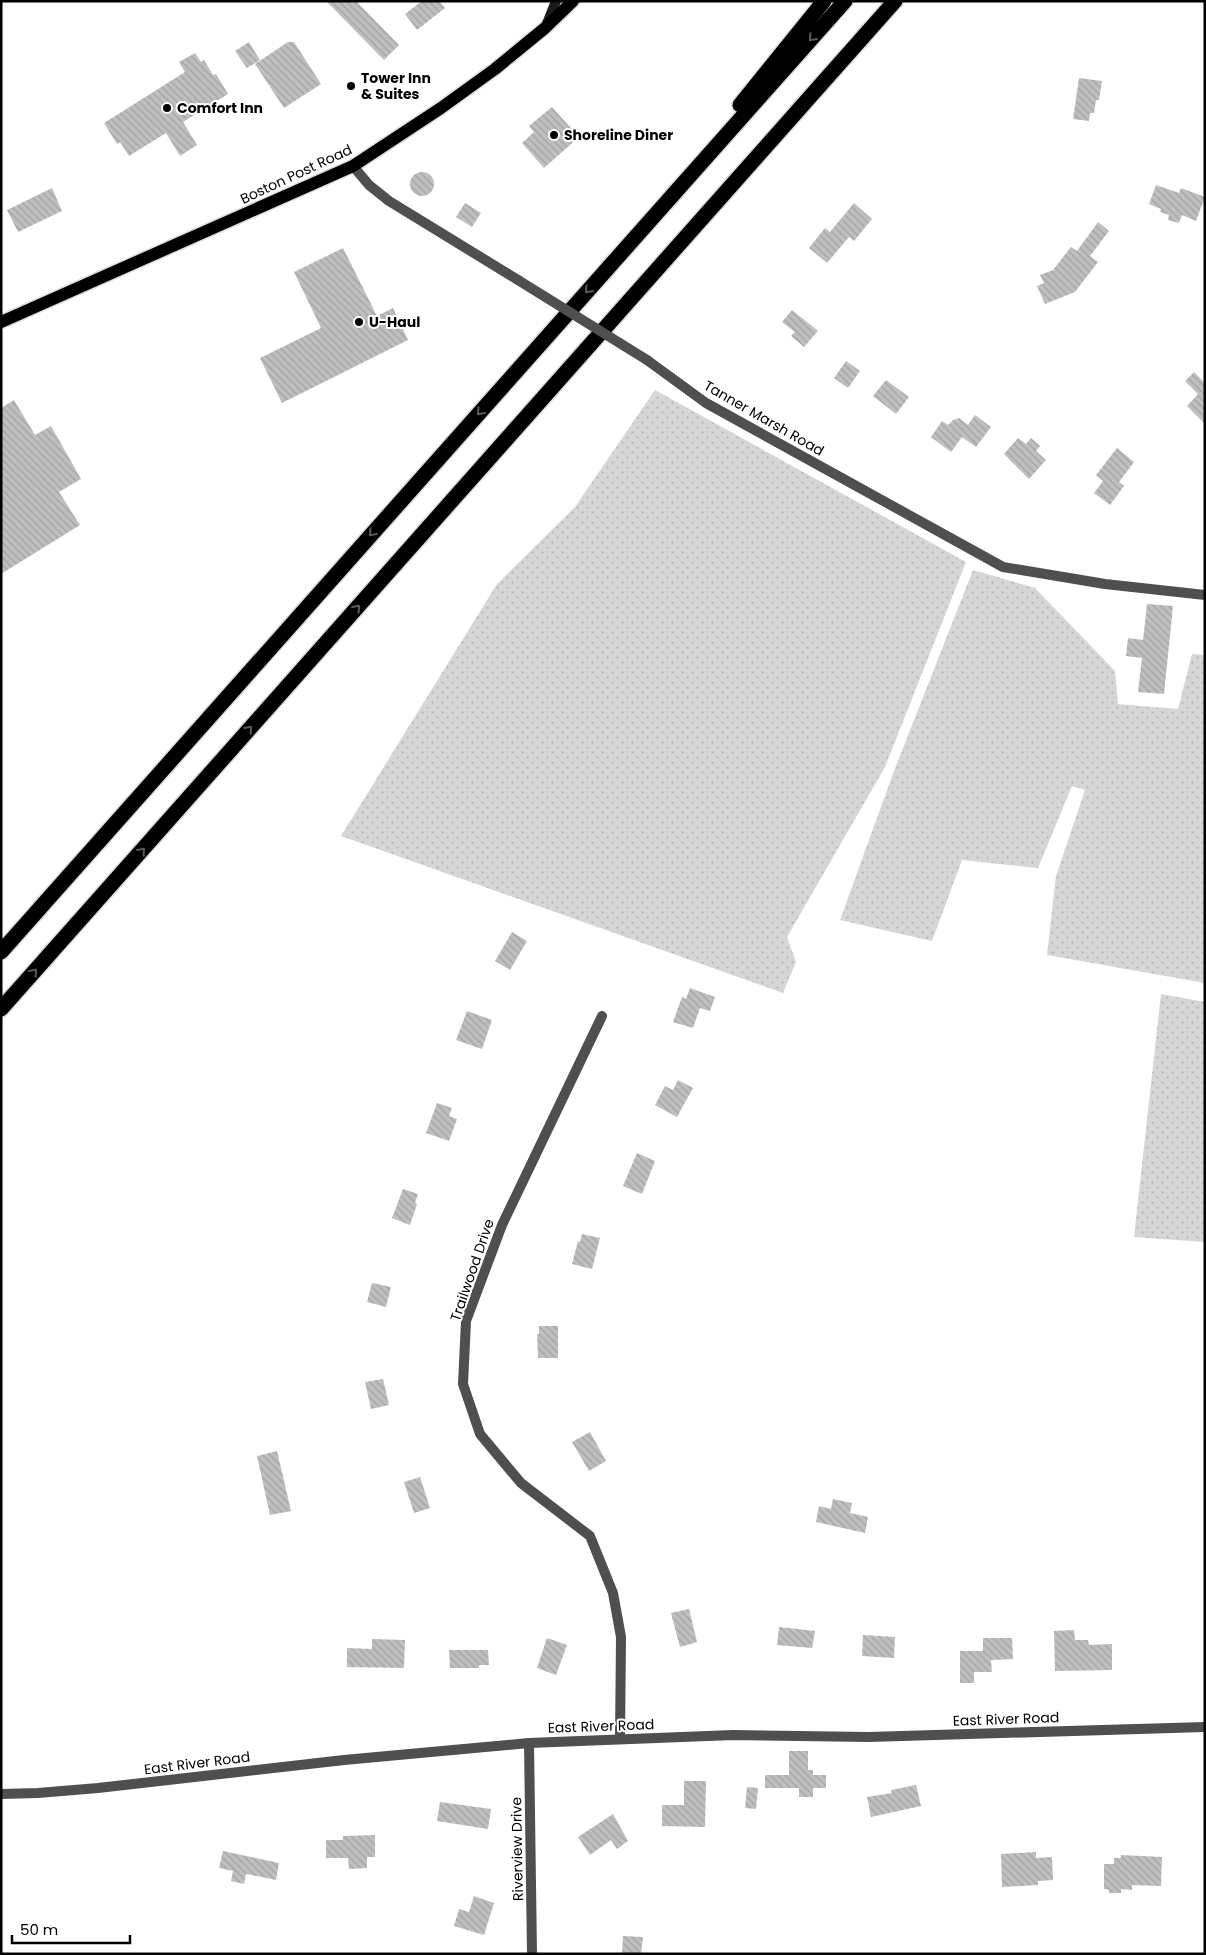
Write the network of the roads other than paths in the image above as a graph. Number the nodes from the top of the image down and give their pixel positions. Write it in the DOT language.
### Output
graph roads {
  1 [pos="556,1"];
  2 [pos="573,1"];
  3 [pos="824,1"];
  4 [pos="845,1"];
  5 [pos="895,1"];
  6 [pos="545,28"];
  7 [pos="353,166"];
  8 [pos="607,269"];
  9 [pos="1,322"];
  10 [pos="1205,595"];
  11 [pos="1,952"];
  12 [pos="1,1009"];
  13 [pos="602,1016"];
  14 [pos="1205,1727"];
  15 [pos="620,1739"];
  16 [pos="529,1743"];
  17 [pos="1,1794"];
  18 [pos="532,1954"];
  1 -- 6 [label="main road"];
  2 -- 6 [label="main road, Boston Post Road"];
  3 -- 8 [label="highway"];
  4 -- 8 [label="highway, one-way"];
  12 -- 5 [label="highway, one-way"];
  6 -- 7 [label="main road, Boston Post Road"];
  7 -- 9 [label="main road, Boston Post Road"];
  7 -- 10 [label="street, Tanner Marsh Road, bridge"];
  8 -- 11 [label="highway, one-way"];
  13 -- 15 [label="street, Trailwood Drive"];
  14 -- 15 [label="street, East River Road"];
  15 -- 16 [label="street, East River Road"];
  16 -- 17 [label="street, East River Road"];
  16 -- 18 [label="street, Riverview Drive"];
}
